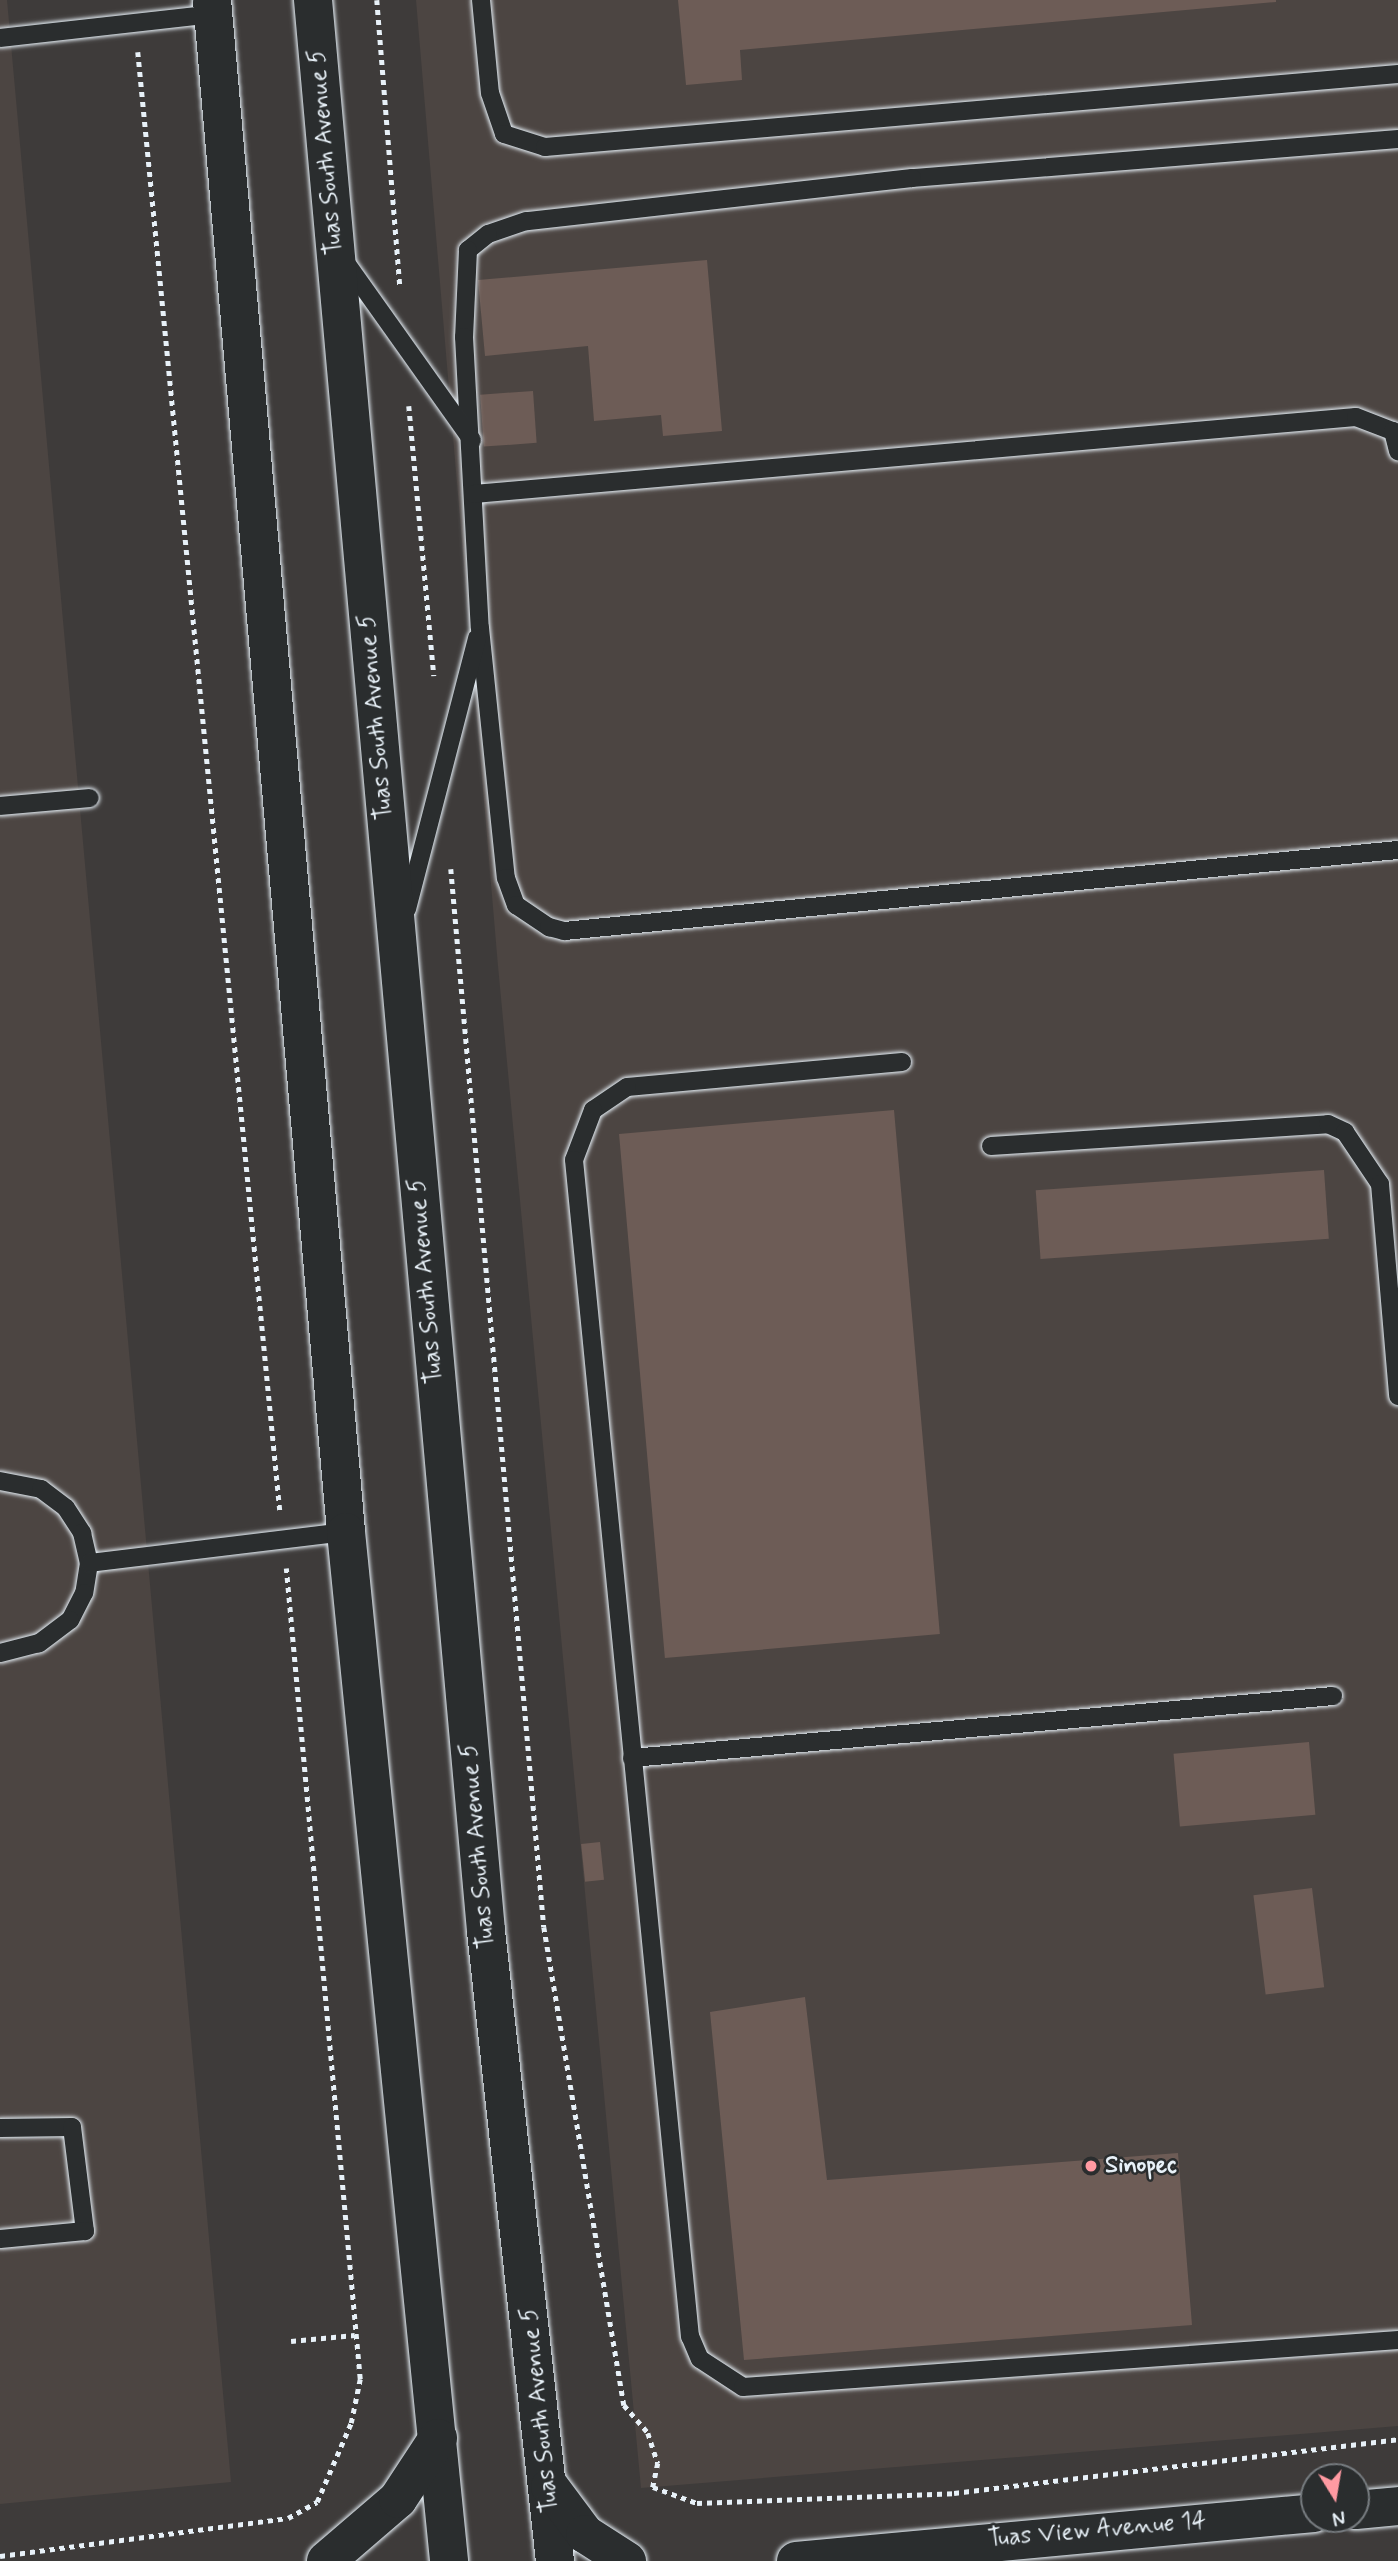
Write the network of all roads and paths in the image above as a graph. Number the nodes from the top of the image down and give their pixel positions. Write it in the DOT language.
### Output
graph roads {
  1 [pos="313,0"];
  2 [pos="481,0"];
  3 [pos="212,7"];
  4 [pos="135,23"];
  5 [pos="0,38"];
  6 [pos="1398,74"];
  7 [pos="1398,139"];
  8 [pos="334,246"];
  9 [pos="472,440"];
  10 [pos="1398,451"];
  11 [pos="474,494"];
  12 [pos="480,628"];
  13 [pos="90,798"];
  14 [pos="0,806"];
  15 [pos="1398,849"];
  16 [pos="397,946"];
  17 [pos="902,1062"];
  18 [pos="991,1146"];
  19 [pos="1398,1396"];
  20 [pos="0,1481"];
  21 [pos="346,1532"];
  22 [pos="283,1539"];
  23 [pos="89,1563"];
  24 [pos="0,1653"];
  25 [pos="1333,1696"];
  26 [pos="632,1758"];
  27 [pos="0,2129"];
  28 [pos="0,2239"];
  29 [pos="355,2335"];
  30 [pos="291,2340"];
  31 [pos="1398,2340"];
  32 [pos="438,2438"];
  33 [pos="550,2487"];
  34 [pos="1398,2507"];
  35 [pos="1370,2509"];
  36 [pos="1300,2514"];
  37 [pos="0,2556"];
  38 [pos="326,2561"];
  39 [pos="449,2561"];
  40 [pos="555,2561"];
  41 [pos="627,2561"];
  42 [pos="796,2561"];
  1 -- 8 [label="street, Tuas South Avenue 5"];
  2 -- 6 [label="lane"];
  3 -- 4 [label="lane"];
  3 -- 21 [label="street"];
  4 -- 5 [label="lane"];
  4 -- 22 [label="path"];
  7 -- 9 [label="lane"];
  8 -- 9 [label="lane"];
  8 -- 16 [label="street, Tuas South Avenue 5"];
  9 -- 11 [label="lane"];
  10 -- 11 [label="lane"];
  11 -- 12 [label="lane"];
  12 -- 15 [label="lane"];
  12 -- 16 [label="lane"];
  13 -- 14 [label="lane"];
  16 -- 33 [label="street, Tuas South Avenue 5"];
  17 -- 26 [label="lane"];
  18 -- 19 [label="lane"];
  20 -- 23 [label="lane"];
  21 -- 22 [label="lane"];
  21 -- 32 [label="street"];
  22 -- 23 [label="lane"];
  22 -- 29 [label="path"];
  23 -- 24 [label="lane"];
  25 -- 26 [label="lane"];
  26 -- 31 [label="lane"];
  27 -- 28 [label="lane"];
  29 -- 30 [label="path"];
  29 -- 37 [label="path"];
  32 -- 38 [label="street"];
  32 -- 39 [label="street"];
  33 -- 40 [label="street, Tuas South Avenue 5"];
  33 -- 41 [label="street"];
  34 -- 35 [label="street"];
  36 -- 42 [label="street, Tuas View Avenue 14"];
}
